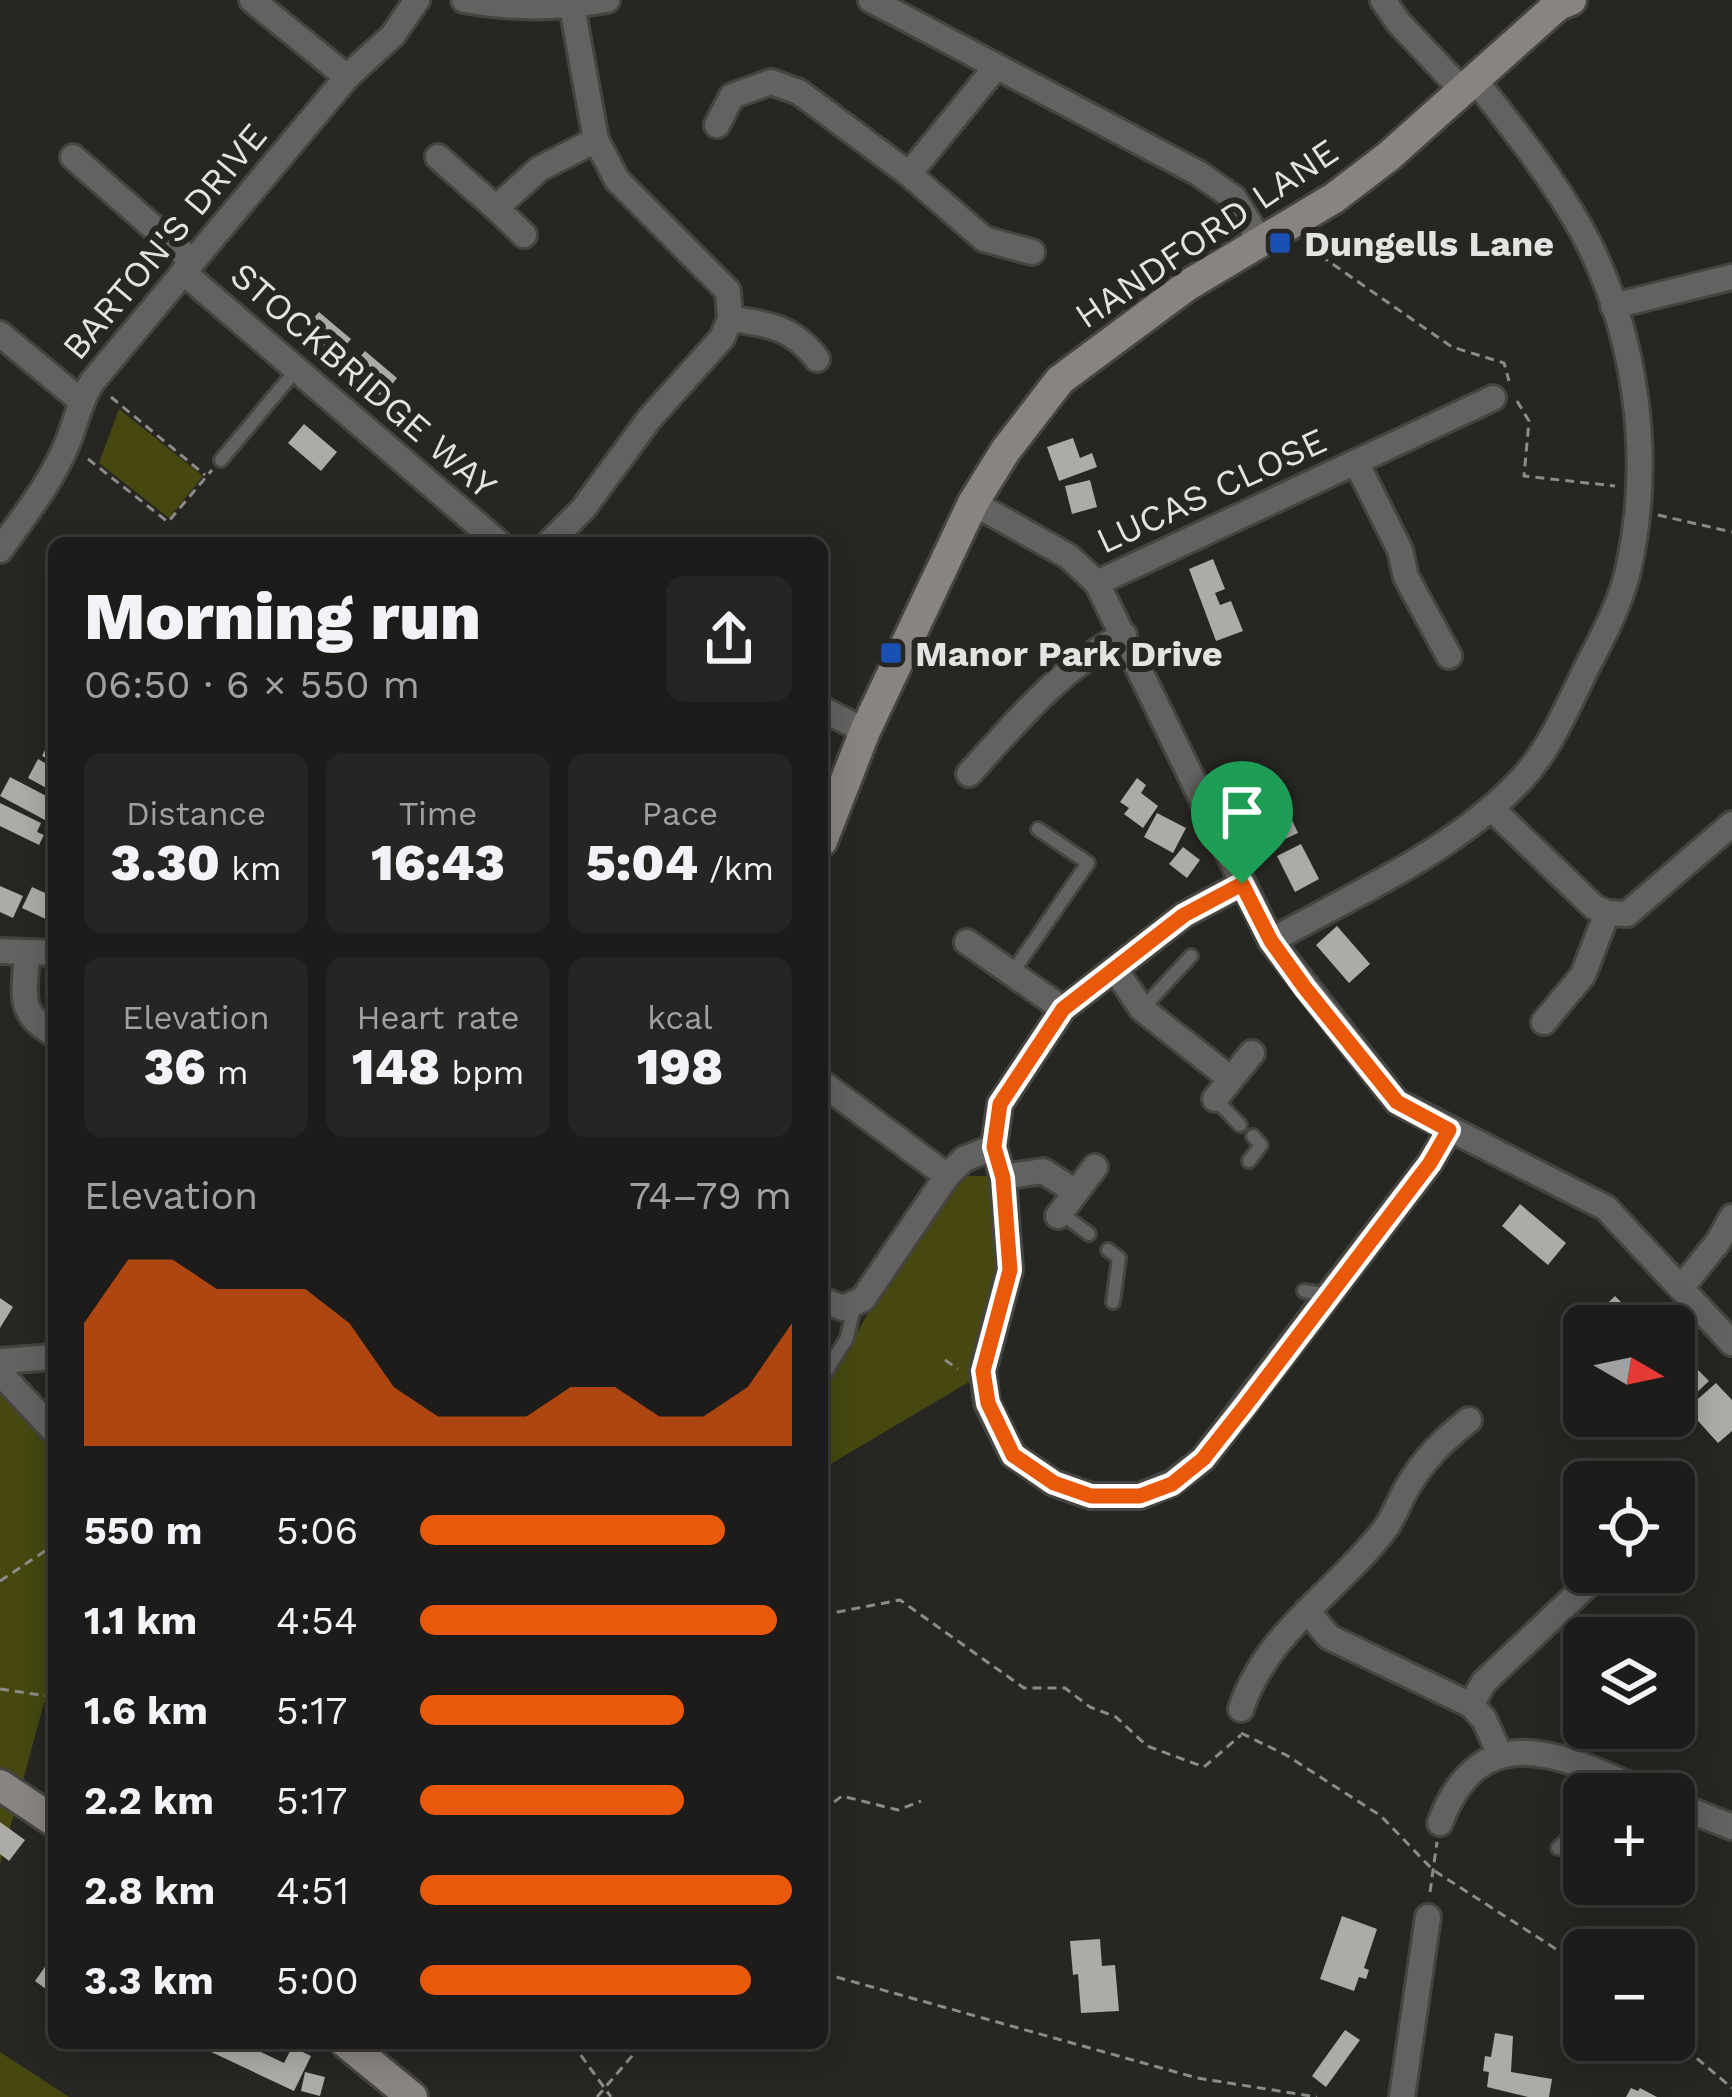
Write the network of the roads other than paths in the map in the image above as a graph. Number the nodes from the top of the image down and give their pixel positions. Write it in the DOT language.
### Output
graph roads {
  1 [pos="252,0"];
  2 [pos="417,0"];
  3 [pos="464,0"];
  4 [pos="608,0"];
  5 [pos="873,0"];
  6 [pos="1383,0"];
  7 [pos="1571,0"];
  8 [pos="572,6"];
  9 [pos="996,67"];
  10 [pos="347,77"];
  11 [pos="1469,86"];
  12 [pos="717,125"];
  13 [pos="596,140"];
  14 [pos="73,157"];
  15 [pos="438,157"];
  16 [pos="909,174"];
  17 [pos="496,208"];
  18 [pos="524,235"];
  19 [pos="1261,242"];
  20 [pos="1032,252"];
  21 [pos="187,267"];
  22 [pos="1732,277"];
  23 [pos="1613,306"];
  24 [pos="730,319"];
  25 [pos="0,334"];
  26 [pos="817,359"];
  27 [pos="297,369"];
  28 [pos="86,391"];
  29 [pos="1493,398"];
  30 [pos="221,460"];
  31 [pos="1356,462"];
  32 [pos="973,502"];
  33 [pos="492,537"];
  34 [pos="555,537"];
  35 [pos="0,550"];
  36 [pos="1097,583"];
  37 [pos="1124,635"];
  38 [pos="1450,656"];
  39 [pos="828,712"];
  40 [pos="865,731"];
  41 [pos="968,774"];
  42 [pos="1491,808"];
  43 [pos="1732,824"];
  44 [pos="828,826"];
  45 [pos="1038,829"];
  46 [pos="1242,884"];
  47 [pos="1607,913"];
  48 [pos="1271,941"];
  49 [pos="967,942"];
  50 [pos="0,951"];
  51 [pos="48,952"];
  52 [pos="27,954"];
  53 [pos="1191,956"];
  54 [pos="1116,970"];
  55 [pos="1012,973"];
  56 [pos="1063,1009"];
  57 [pos="1142,1009"];
  58 [pos="1544,1022"];
  59 [pos="48,1031"];
  60 [pos="1252,1053"];
  61 [pos="828,1087"];
  62 [pos="1223,1089"];
  63 [pos="1240,1125"];
  64 [pos="1449,1130"];
  65 [pos="1253,1136"];
  66 [pos="994,1147"];
  67 [pos="1249,1161"];
  68 [pos="1095,1167"];
  69 [pos="947,1176"];
  70 [pos="1003,1178"];
  71 [pos="1065,1207"];
  72 [pos="1732,1217"];
  73 [pos="1089,1234"];
  74 [pos="1108,1250"];
  75 [pos="1681,1288"];
  76 [pos="1304,1291"];
  77 [pos="1331,1295"];
  78 [pos="1113,1302"];
  79 [pos="828,1304"];
  80 [pos="854,1305"];
  81 [pos="1732,1343"];
  82 [pos="48,1357"];
  83 [pos="0,1361"];
  84 [pos="828,1368"];
  85 [pos="0,1373"];
  86 [pos="1468,1420"];
  87 [pos="48,1425"];
  88 [pos="1579,1593"];
  89 [pos="1307,1611"];
  90 [pos="1471,1705"];
  91 [pos="1241,1709"];
  92 [pos="1500,1755"];
  93 [pos="1580,1773"];
  94 [pos="0,1785"];
  95 [pos="1695,1812"];
  96 [pos="48,1815"];
  97 [pos="1440,1823"];
  98 [pos="1732,1827"];
  99 [pos="1563,1843"];
  100 [pos="1558,1848"];
  101 [pos="1427,1916"];
  102 [pos="353,2049"];
  103 [pos="412,2097"];
  104 [pos="1402,2097"];
  1 -- 10 [label="street"];
  2 -- 10 [label="street, BARTON'S DRIVE"];
  3 -- 8 [label="street"];
  4 -- 8 [label="street"];
  5 -- 9 [label="street"];
  6 -- 11 [label="street"];
  7 -- 11 [label="street, HANDFORD LANE"];
  8 -- 13 [label="street"];
  9 -- 16 [label="street"];
  9 -- 19 [label="street"];
  10 -- 21 [label="street, BARTON'S DRIVE"];
  11 -- 19 [label="street, HANDFORD LANE"];
  11 -- 23 [label="street"];
  12 -- 16 [label="street"];
  13 -- 17 [label="street"];
  13 -- 24 [label="street"];
  14 -- 21 [label="street, STOCKBRIDGE WAY"];
  15 -- 17 [label="street"];
  16 -- 20 [label="street"];
  17 -- 18 [label="street"];
  19 -- 32 [label="street, HANDFORD LANE"];
  21 -- 27 [label="street, STOCKBRIDGE WAY"];
  21 -- 28 [label="street, BARTON'S DRIVE"];
  22 -- 23 [label="street"];
  23 -- 42 [label="street"];
  24 -- 26 [label="street"];
  24 -- 34 [label="street"];
  25 -- 28 [label="street"];
  27 -- 30 [label="lane"];
  27 -- 33 [label="street, STOCKBRIDGE WAY"];
  28 -- 35 [label="street, BARTON'S DRIVE"];
  29 -- 31 [label="street, LUCAS CLOSE"];
  31 -- 36 [label="street, LUCAS CLOSE"];
  31 -- 38 [label="street, LUCAS CLOSE"];
  32 -- 36 [label="street"];
  32 -- 40 [label="street, HANDFORD LANE"];
  36 -- 37 [label="street"];
  37 -- 41 [label="street"];
  37 -- 46 [label="street"];
  39 -- 40 [label="street"];
  40 -- 44 [label="street, HANDFORD LANE"];
  42 -- 47 [label="street"];
  42 -- 48 [label="street"];
  43 -- 47 [label="street"];
  45 -- 55 [label="lane"];
  46 -- 48 [label="street"];
  46 -- 54 [label="street"];
  47 -- 58 [label="street"];
  48 -- 64 [label="street"];
  49 -- 55 [label="street"];
  50 -- 52 [label="street"];
  51 -- 52 [label="street"];
  52 -- 59 [label="street"];
  53 -- 57 [label="lane"];
  54 -- 56 [label="street"];
  54 -- 57 [label="street"];
  55 -- 56 [label="street"];
  56 -- 66 [label="street"];
  57 -- 62 [label="street"];
  60 -- 62 [label="street"];
  61 -- 69 [label="street"];
  62 -- 63 [label="lane"];
  64 -- 75 [label="street"];
  64 -- 77 [label="street"];
  65 -- 67 [label="lane"];
  66 -- 69 [label="street"];
  66 -- 70 [label="street"];
  68 -- 71 [label="street"];
  69 -- 80 [label="street"];
  70 -- 71 [label="street"];
  70 -- 77 [label="street"];
  71 -- 73 [label="lane"];
  72 -- 75 [label="street"];
  74 -- 78 [label="lane"];
  75 -- 81 [label="street"];
  76 -- 77 [label="lane"];
  79 -- 80 [label="street"];
  80 -- 84 [label="lane"];
  82 -- 83 [label="street"];
  85 -- 87 [label="street"];
  86 -- 89 [label="street"];
  88 -- 90 [label="street"];
  89 -- 90 [label="street"];
  89 -- 91 [label="street"];
  90 -- 92 [label="street"];
  92 -- 93 [label="street"];
  92 -- 97 [label="street"];
  94 -- 96 [label="street"];
  95 -- 98 [label="street"];
  99 -- 100 [label="lane"];
  101 -- 104 [label="street"];
  102 -- 103 [label="street"];
}
